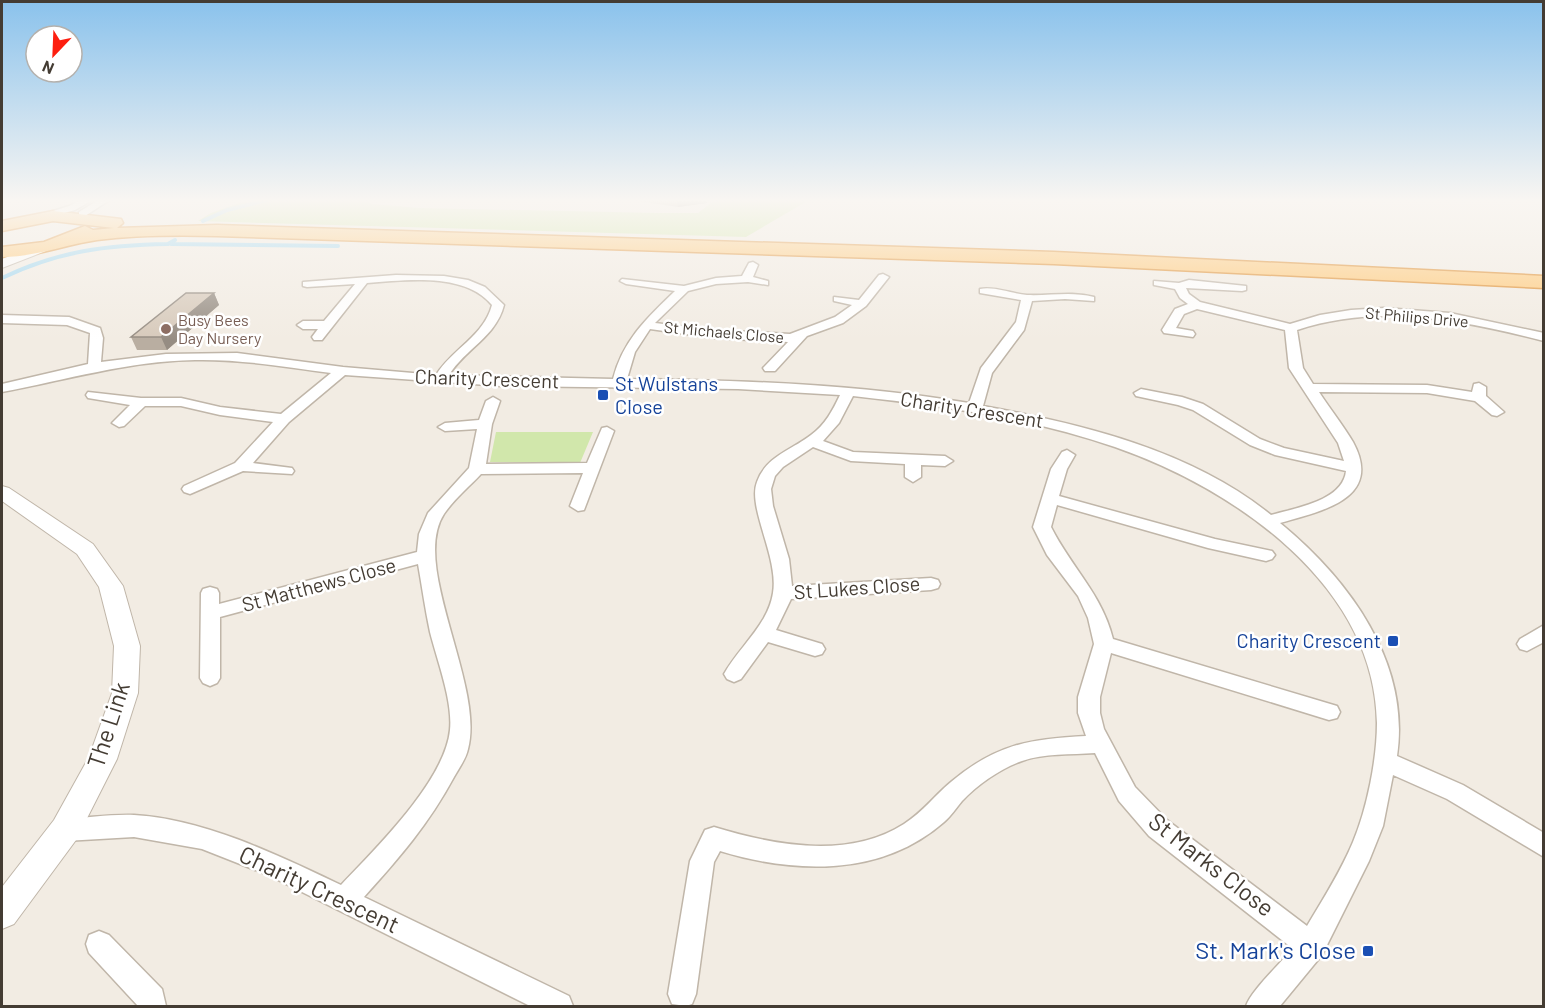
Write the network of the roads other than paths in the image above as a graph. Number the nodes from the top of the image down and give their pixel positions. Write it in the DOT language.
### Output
graph roads {
  1 [pos="46,246"];
  2 [pos="741,246"];
  3 [pos="2,252"];
  4 [pos="2,264"];
  5 [pos="753,265"];
  6 [pos="883,277"];
  7 [pos="748,279"];
  8 [pos="626,280"];
  9 [pos="363,281"];
  10 [pos="1544,282"];
  11 [pos="764,283"];
  12 [pos="1158,283"];
  13 [pos="307,284"];
  14 [pos="1179,286"];
  15 [pos="1242,288"];
  16 [pos="684,289"];
  17 [pos="984,291"];
  18 [pos="1027,298"];
  19 [pos="1090,298"];
  20 [pos="838,299"];
  21 [pos="862,304"];
  22 [pos="1196,305"];
  23 [pos="2,319"];
  24 [pos="303,324"];
  25 [pos="327,325"];
  26 [pos="646,325"];
  27 [pos="1291,328"];
  28 [pos="1188,334"];
  29 [pos="801,336"];
  30 [pos="318,337"];
  31 [pos="1544,337"];
  32 [pos="94,366"];
  33 [pos="770,368"];
  34 [pos="342,370"];
  35 [pos="440,379"];
  36 [pos="619,383"];
  37 [pos="2,388"];
  38 [pos="1308,388"];
  39 [pos="849,392"];
  40 [pos="1141,393"];
  41 [pos="93,395"];
  42 [pos="493,401"];
  43 [pos="141,402"];
  44 [pos="975,409"];
  45 [pos="1497,412"];
  46 [pos="284,419"];
  47 [pos="119,423"];
  48 [pos="485,424"];
  49 [pos="445,427"];
  50 [pos="607,430"];
  51 [pos="812,442"];
  52 [pos="1067,455"];
  53 [pos="913,460"];
  54 [pos="945,461"];
  55 [pos="242,466"];
  56 [pos="477,468"];
  57 [pos="592,468"];
  58 [pos="1354,468"];
  59 [pos="286,471"];
  60 [pos="914,477"];
  61 [pos="190,489"];
  62 [pos="2,492"];
  63 [pos="1049,498"];
  64 [pos="578,506"];
  65 [pos="1269,521"];
  66 [pos="1266,555"];
  67 [pos="426,556"];
  68 [pos="931,584"];
  69 [pos="210,593"];
  70 [pos="783,593"];
  71 [pos="211,613"];
  72 [pos="1544,632"];
  73 [pos="764,634"];
  74 [pos="1104,644"];
  75 [pos="1527,644"];
  76 [pos="815,649"];
  77 [pos="735,674"];
  78 [pos="210,678"];
  79 [pos="1329,712"];
  80 [pos="1100,744"];
  81 [pos="1386,761"];
  82 [pos="65,830"];
  83 [pos="1544,846"];
  84 [pos="343,901"];
  85 [pos="2,914"];
  86 [pos="99,944"];
  87 [pos="1312,946"];
  88 [pos="682,994"];
  89 [pos="551,1005"];
  90 [pos="153,1006"];
  91 [pos="1260,1006"];
  1 -- 3 [label="highway"];
  1 -- 4 [label="street"];
  2 -- 10 [label="highway"];
  5 -- 7 [label="street"];
  6 -- 21 [label="street, St Michaels Close"];
  7 -- 11 [label="street"];
  7 -- 16 [label="street"];
  8 -- 16 [label="street"];
  9 -- 13 [label="street"];
  9 -- 25 [label="street"];
  9 -- 35 [label="street"];
  12 -- 14 [label="street"];
  14 -- 15 [label="street"];
  14 -- 22 [label="street"];
  16 -- 26 [label="street"];
  17 -- 18 [label="street"];
  18 -- 19 [label="street"];
  18 -- 44 [label="street"];
  20 -- 21 [label="street"];
  21 -- 29 [label="street, St Michaels Close"];
  22 -- 27 [label="street"];
  22 -- 28 [label="street"];
  23 -- 32 [label="street"];
  24 -- 25 [label="street"];
  25 -- 30 [label="street"];
  26 -- 29 [label="street, St Michaels Close"];
  26 -- 36 [label="street"];
  27 -- 31 [label="street, St Philips Drive"];
  27 -- 38 [label="street"];
  29 -- 33 [label="street, St Michaels Close"];
  32 -- 34 [label="street, Charity Crescent"];
  32 -- 37 [label="street, Charity Crescent"];
  34 -- 35 [label="street, Charity Crescent"];
  34 -- 46 [label="street"];
  35 -- 36 [label="street, Charity Crescent"];
  36 -- 39 [label="street, Charity Crescent"];
  38 -- 45 [label="street"];
  38 -- 58 [label="street"];
  39 -- 44 [label="street, Charity Crescent"];
  39 -- 51 [label="street, St Lukes Close"];
  40 -- 58 [label="street"];
  41 -- 43 [label="street"];
  42 -- 48 [label="street"];
  43 -- 46 [label="street"];
  43 -- 47 [label="street"];
  44 -- 65 [label="street, Charity Crescent"];
  46 -- 55 [label="street"];
  48 -- 49 [label="street"];
  48 -- 56 [label="street"];
  50 -- 57 [label="street"];
  51 -- 53 [label="street"];
  51 -- 70 [label="street, St Lukes Close"];
  52 -- 63 [label="street"];
  53 -- 54 [label="street"];
  53 -- 60 [label="street"];
  55 -- 59 [label="street"];
  55 -- 61 [label="street"];
  56 -- 57 [label="street"];
  56 -- 67 [label="street"];
  57 -- 64 [label="street"];
  58 -- 65 [label="street"];
  62 -- 82 [label="street, The Link"];
  63 -- 66 [label="street"];
  63 -- 74 [label="street"];
  65 -- 81 [label="street, Charity Crescent"];
  67 -- 71 [label="street, St Matthews Close"];
  67 -- 84 [label="street"];
  68 -- 70 [label="street, St Lukes Close"];
  69 -- 71 [label="street"];
  70 -- 73 [label="street, St Lukes Close"];
  71 -- 78 [label="street"];
  72 -- 75 [label="street"];
  73 -- 76 [label="street"];
  73 -- 77 [label="street, St Lukes Close"];
  74 -- 79 [label="street"];
  74 -- 80 [label="street, St Marks Close"];
  80 -- 87 [label="street, St Marks Close"];
  80 -- 88 [label="street"];
  81 -- 83 [label="street"];
  81 -- 87 [label="street, Charity Crescent"];
  82 -- 84 [label="street, Charity Crescent"];
  82 -- 85 [label="street, The Link"];
  84 -- 89 [label="street, Charity Crescent"];
  86 -- 90 [label="street"];
  87 -- 91 [label="street, Charity Crescent"];
}
